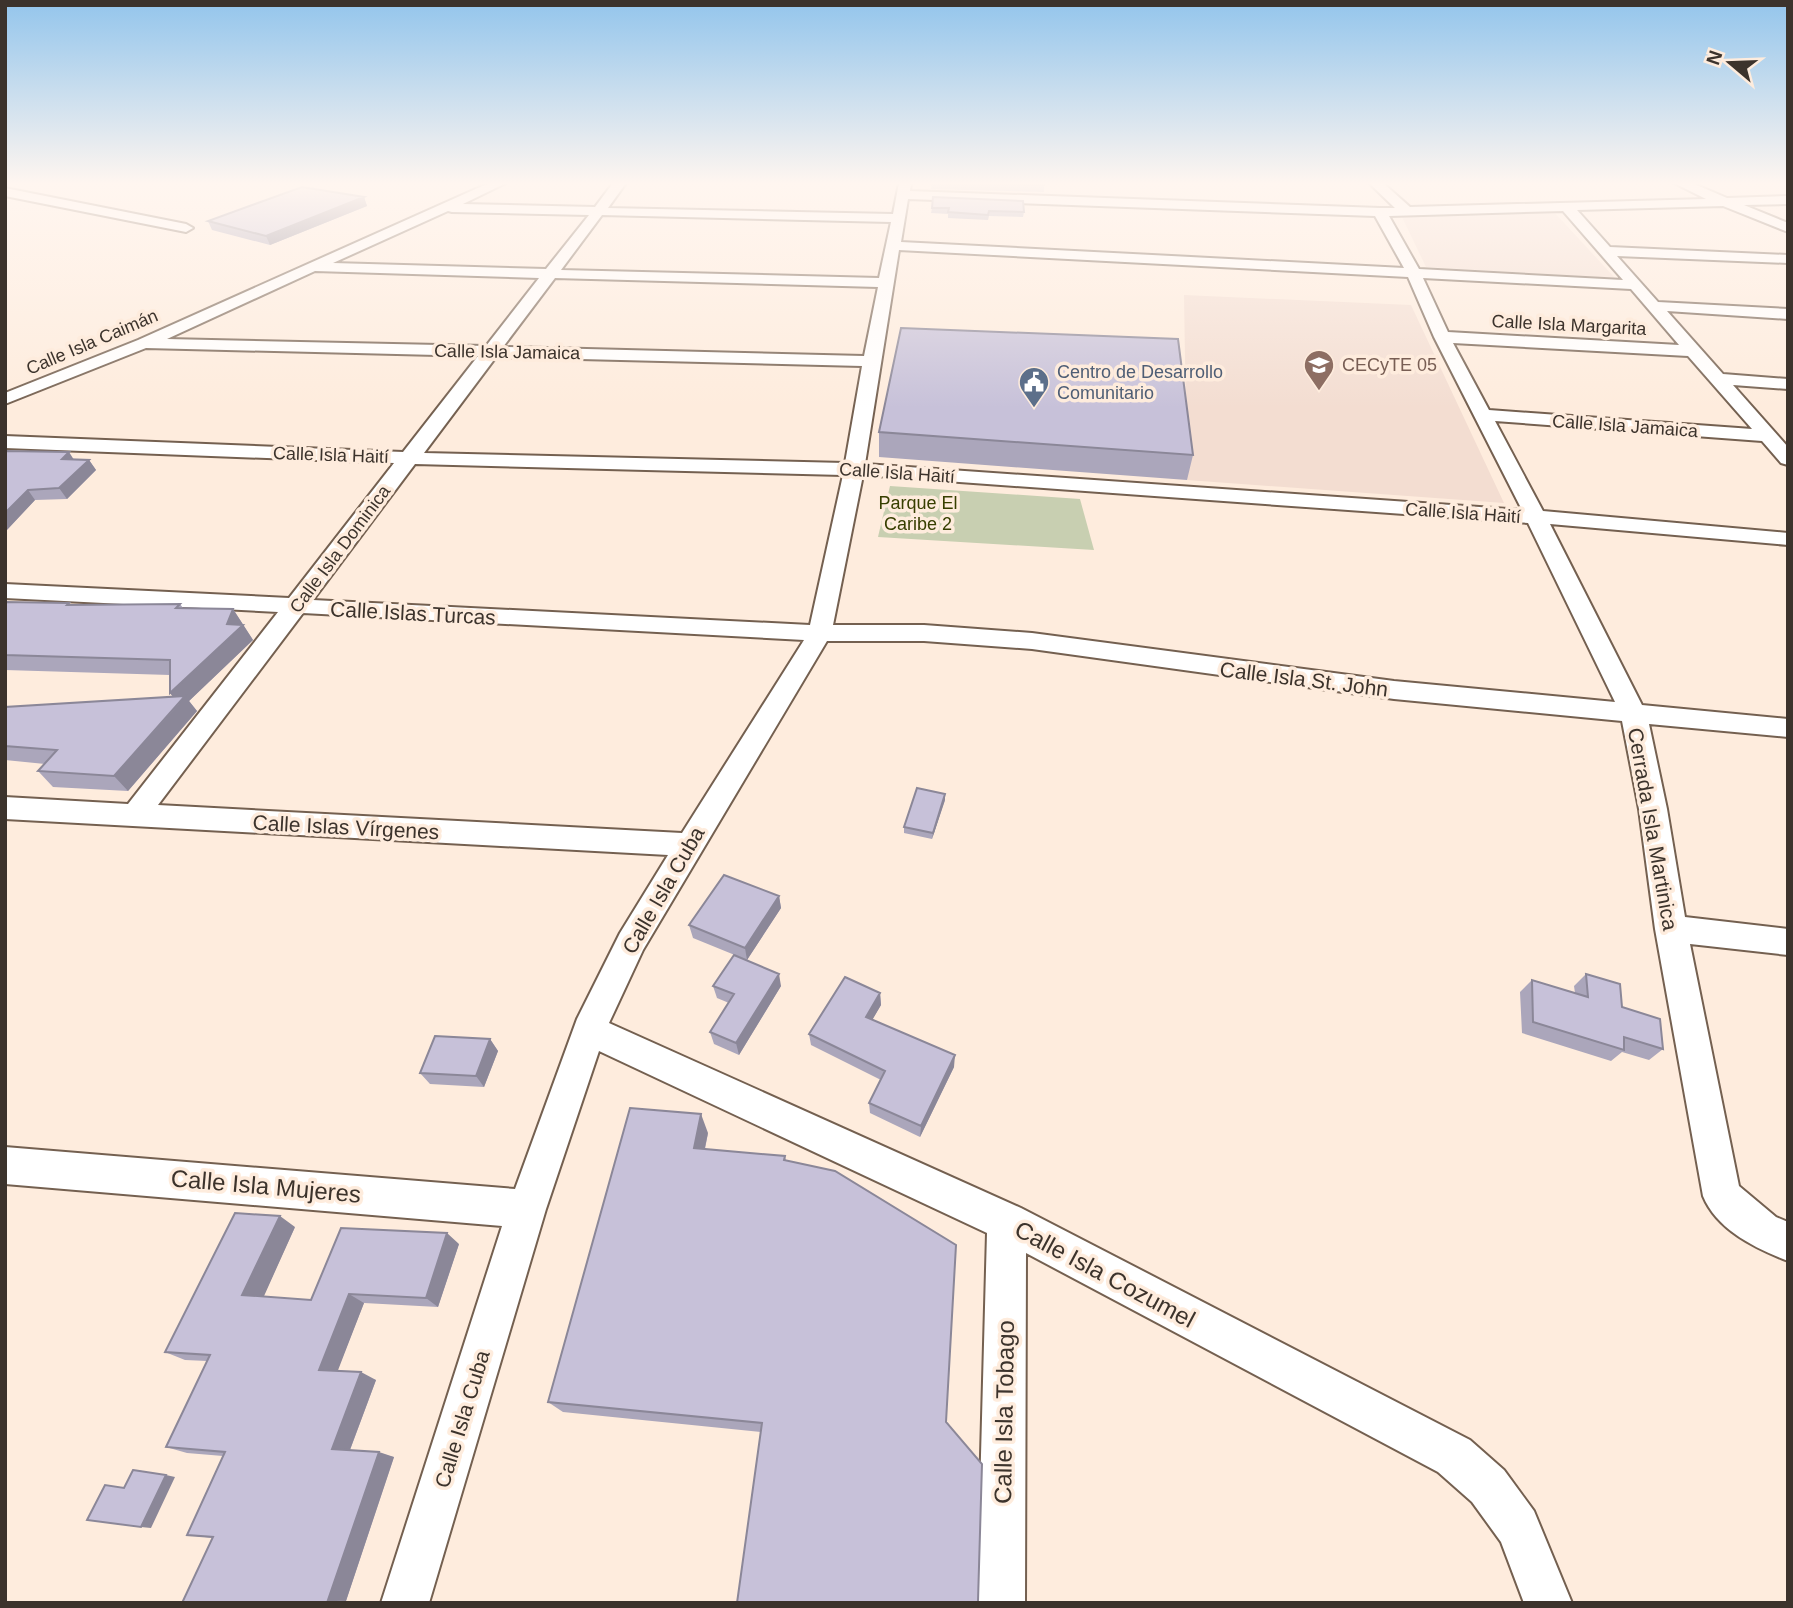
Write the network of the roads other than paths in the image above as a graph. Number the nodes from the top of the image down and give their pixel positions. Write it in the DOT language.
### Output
graph roads {
  1 [pos="332,258"];
  2 [pos="563,258"];
  3 [pos="891,258"];
  4 [pos="1297,258"];
  5 [pos="1405,258"];
  6 [pos="1611,258"];
  7 [pos="1766,258"];
  8 [pos="1788,259"];
  9 [pos="312,267"];
  10 [pos="552,272"];
  11 [pos="1413,272"];
  12 [pos="887,283"];
  13 [pos="1635,285"];
  14 [pos="1654,306"];
  15 [pos="1788,314"];
  16 [pos="1442,337"];
  17 [pos="144,343"];
  18 [pos="491,351"];
  19 [pos="1693,351"];
  20 [pos="871,361"];
  21 [pos="1718,379"];
  22 [pos="1788,384"];
  23 [pos="5,399"];
  24 [pos="1482,415"];
  25 [pos="1768,436"];
  26 [pos="5,442"];
  27 [pos="409,458"];
  28 [pos="1788,459"];
  29 [pos="854,469"];
  30 [pos="1536,517"];
  31 [pos="1788,539"];
  32 [pos="5,591"];
  33 [pos="295,607"];
  34 [pos="821,633"];
  35 [pos="1633,715"];
  36 [pos="1788,729"];
  37 [pos="5,808"];
  38 [pos="136,814"];
  39 [pos="688,845"];
  40 [pos="1671,929"];
  41 [pos="1788,942"];
  42 [pos="589,1030"];
  43 [pos="5,1165"];
  44 [pos="527,1209"];
  45 [pos="1007,1222"];
  46 [pos="1775,1237"];
  47 [pos="405,1603"];
  48 [pos="1001,1603"];
  49 [pos="1548,1603"];
  1 -- 9 [label="street, Calle Isla Caimán"];
  2 -- 10 [label="street, Calle Isla Dominica"];
  3 -- 12 [label="street, Calle Isla Cuba"];
  4 -- 11 [label="street"];
  5 -- 11 [label="street, Cerrada Isla Martinica"];
  6 -- 13 [label="street"];
  7 -- 8 [label="street"];
  9 -- 10 [label="street"];
  9 -- 17 [label="street, Calle Isla Caimán"];
  10 -- 12 [label="street"];
  10 -- 18 [label="street, Calle Isla Dominica"];
  11 -- 13 [label="street"];
  11 -- 16 [label="street, Cerrada Isla Martinica"];
  12 -- 20 [label="street, Calle Isla Cuba"];
  13 -- 14 [label="street"];
  14 -- 15 [label="street, Calle Isla Margarita"];
  14 -- 19 [label="street"];
  16 -- 19 [label="street, Calle Isla Margarita"];
  16 -- 24 [label="street, Cerrada Isla Martinica"];
  17 -- 18 [label="street, Calle Isla Jamaica"];
  17 -- 23 [label="street, Calle Isla Caimán"];
  18 -- 20 [label="street, Calle Isla Jamaica"];
  18 -- 27 [label="street, Calle Isla Dominica"];
  19 -- 21 [label="street"];
  20 -- 29 [label="street, Calle Isla Cuba"];
  21 -- 22 [label="street"];
  21 -- 25 [label="street"];
  24 -- 25 [label="street, Calle Isla Jamaica"];
  24 -- 30 [label="street, Cerrada Isla Martinica"];
  25 -- 28 [label="street"];
  26 -- 27 [label="street, Calle Isla Haití"];
  27 -- 29 [label="street, Calle Isla Haití"];
  27 -- 33 [label="street, Calle Isla Dominica"];
  29 -- 30 [label="street, Calle Isla Haití"];
  29 -- 34 [label="street, Calle Isla Cuba"];
  30 -- 31 [label="street, Calle Isla Haití"];
  30 -- 35 [label="street, Cerrada Isla Martinica"];
  32 -- 33 [label="street, Calle Islas Turcas"];
  33 -- 34 [label="street, Calle Islas Turcas"];
  33 -- 38 [label="street, Calle Isla Dominica"];
  34 -- 35 [label="street, Calle Isla St. John"];
  34 -- 39 [label="street, Calle Isla Cuba"];
  35 -- 36 [label="street, Calle Isla St. John"];
  35 -- 40 [label="street, Cerrada Isla Martinica"];
  37 -- 38 [label="street, Calle Islas Vírgenes"];
  38 -- 39 [label="street, Calle Islas Vírgenes"];
  39 -- 42 [label="street, Calle Isla Cuba"];
  40 -- 41 [label="street"];
  40 -- 46 [label="street, Cerrada Isla Martinica"];
  42 -- 44 [label="street, Calle Isla Cuba"];
  42 -- 45 [label="street, Calle Isla Cozumel"];
  43 -- 44 [label="street, Calle Isla Mujeres"];
  44 -- 47 [label="street, Calle Isla Cuba"];
  45 -- 48 [label="street, Calle Isla Tobago"];
  45 -- 49 [label="street, Calle Isla Cozumel"];
}
